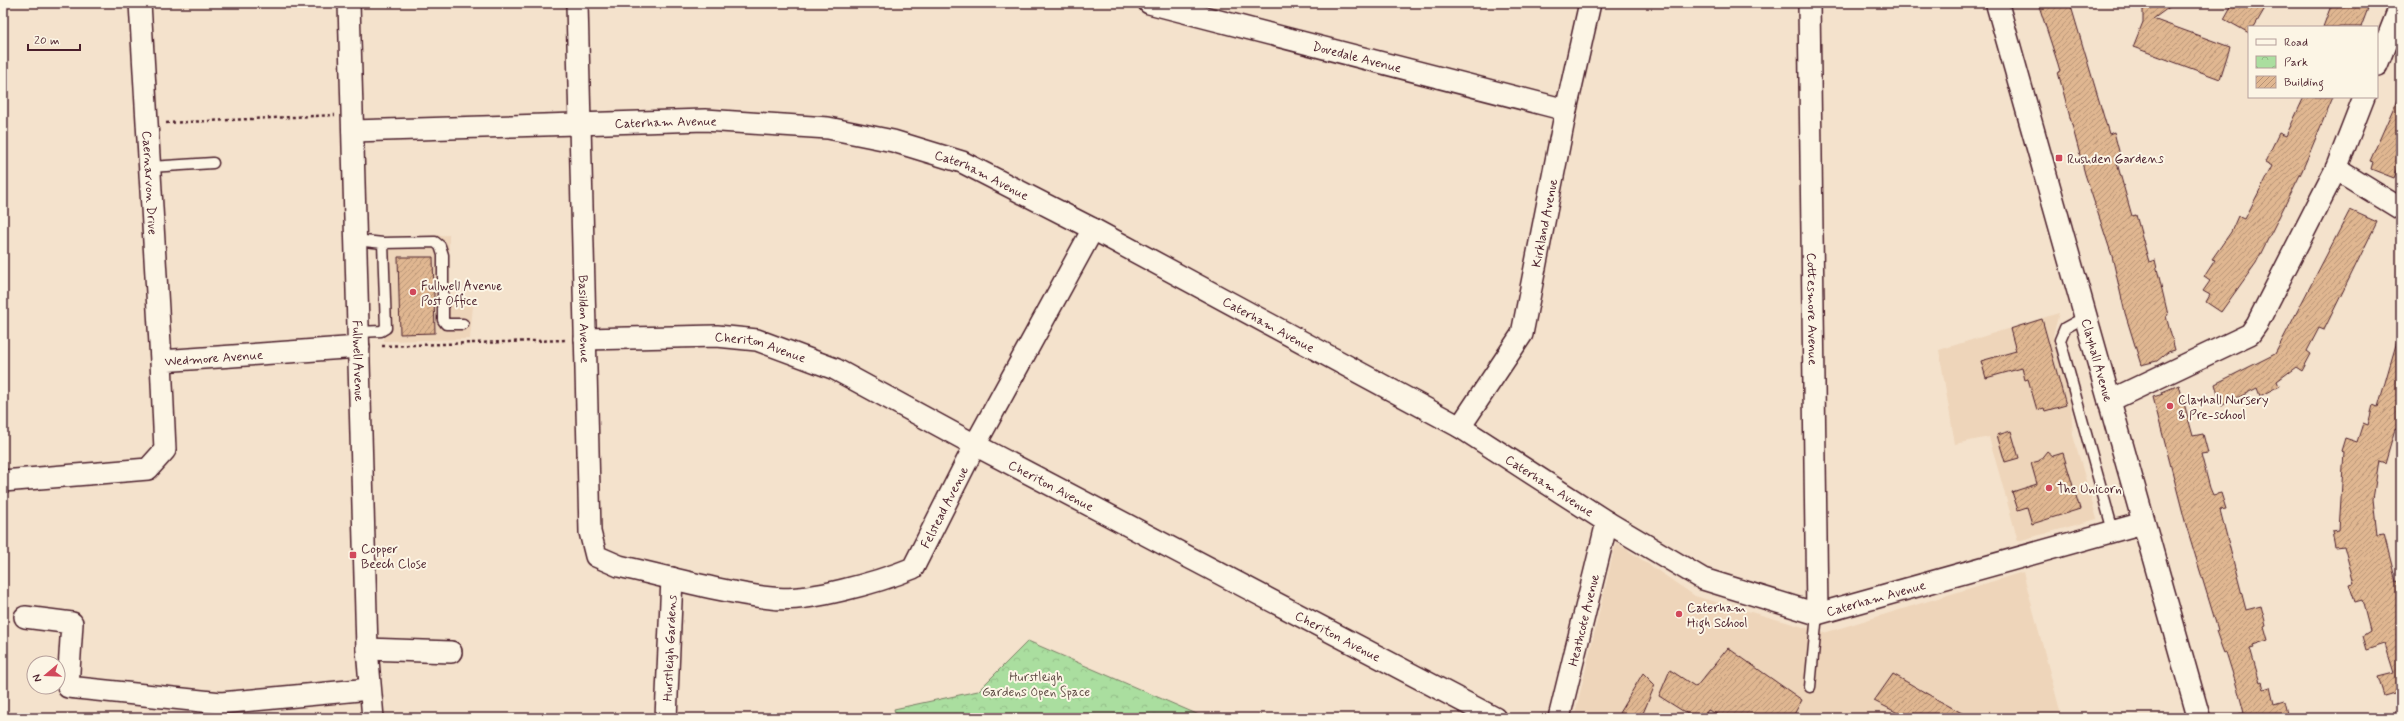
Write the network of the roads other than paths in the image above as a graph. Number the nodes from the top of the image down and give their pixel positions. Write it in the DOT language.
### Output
graph roads {
  1 [pos="140,3"];
  2 [pos="349,3"];
  3 [pos="577,3"];
  4 [pos="1149,3"];
  5 [pos="1590,3"];
  6 [pos="1809,3"];
  7 [pos="1997,3"];
  8 [pos="2401,4"];
  9 [pos="2378,62"];
  10 [pos="2364,98"];
  11 [pos="1566,110"];
  12 [pos="352,122"];
  13 [pos="580,123"];
  14 [pos="213,163"];
  15 [pos="150,167"];
  16 [pos="2336,169"];
  17 [pos="2401,209"];
  18 [pos="1093,229"];
  19 [pos="355,240"];
  20 [pos="383,243"];
  21 [pos="2085,317"];
  22 [pos="463,324"];
  23 [pos="359,339"];
  24 [pos="585,339"];
  25 [pos="161,362"];
  26 [pos="2109,401"];
  27 [pos="1460,427"];
  28 [pos="975,445"];
  29 [pos="3,482"];
  30 [pos="1606,522"];
  31 [pos="2143,523"];
  32 [pos="2113,531"];
  33 [pos="672,578"];
  34 [pos="1817,614"];
  35 [pos="25,617"];
  36 [pos="368,649"];
  37 [pos="451,652"];
  38 [pos="1810,687"];
  39 [pos="370,689"];
  40 [pos="221,711"];
  41 [pos="374,718"];
  42 [pos="666,718"];
  43 [pos="1496,718"];
  44 [pos="1559,718"];
  45 [pos="2199,718"];
  1 -- 15 [label="street, Caernarvon Drive"];
  2 -- 12 [label="street, Fullwell Avenue"];
  3 -- 13 [label="street, Basildon Avenue"];
  4 -- 11 [label="street, Dovedale Avenue"];
  5 -- 11 [label="street, Kirkland Avenue"];
  6 -- 34 [label="street, Cottesmore Avenue"];
  7 -- 21 [label="street, Clayhall Avenue"];
  8 -- 9 [label="street"];
  10 -- 16 [label="street"];
  11 -- 27 [label="street, Kirkland Avenue"];
  12 -- 13 [label="street, Caterham Avenue"];
  12 -- 19 [label="street, Fullwell Avenue"];
  13 -- 18 [label="street, Caterham Avenue"];
  13 -- 24 [label="street, Basildon Avenue"];
  14 -- 15 [label="lane"];
  15 -- 25 [label="street, Caernarvon Drive"];
  16 -- 17 [label="street"];
  16 -- 26 [label="street"];
  18 -- 27 [label="street, Caterham Avenue"];
  18 -- 28 [label="street, Felstead Avenue"];
  19 -- 20 [label="lane"];
  19 -- 23 [label="street, Fullwell Avenue"];
  20 -- 22 [label="lane"];
  20 -- 23 [label="lane"];
  21 -- 26 [label="street, Clayhall Avenue"];
  21 -- 32 [label="lane"];
  23 -- 25 [label="street, Wedmore Avenue"];
  23 -- 36 [label="street, Fullwell Avenue"];
  24 -- 28 [label="street, Cheriton Avenue"];
  24 -- 33 [label="street, Basildon Avenue"];
  25 -- 29 [label="street, Wedmore Avenue"];
  26 -- 31 [label="street, Clayhall Avenue"];
  27 -- 30 [label="street, Caterham Avenue"];
  28 -- 33 [label="street, Felstead Avenue"];
  28 -- 43 [label="street, Cheriton Avenue"];
  30 -- 34 [label="street, Caterham Avenue"];
  30 -- 44 [label="street, Heathcote Avenue"];
  31 -- 32 [label="street, Caterham Avenue"];
  31 -- 45 [label="street, Clayhall Avenue"];
  32 -- 34 [label="street, Caterham Avenue"];
  33 -- 42 [label="street, Hurstleigh Gardens"];
  34 -- 38 [label="lane"];
  35 -- 40 [label="street"];
  36 -- 37 [label="street"];
  36 -- 39 [label="street, Fullwell Avenue"];
  39 -- 40 [label="street"];
  39 -- 41 [label="street, Fullwell Avenue"];
}
